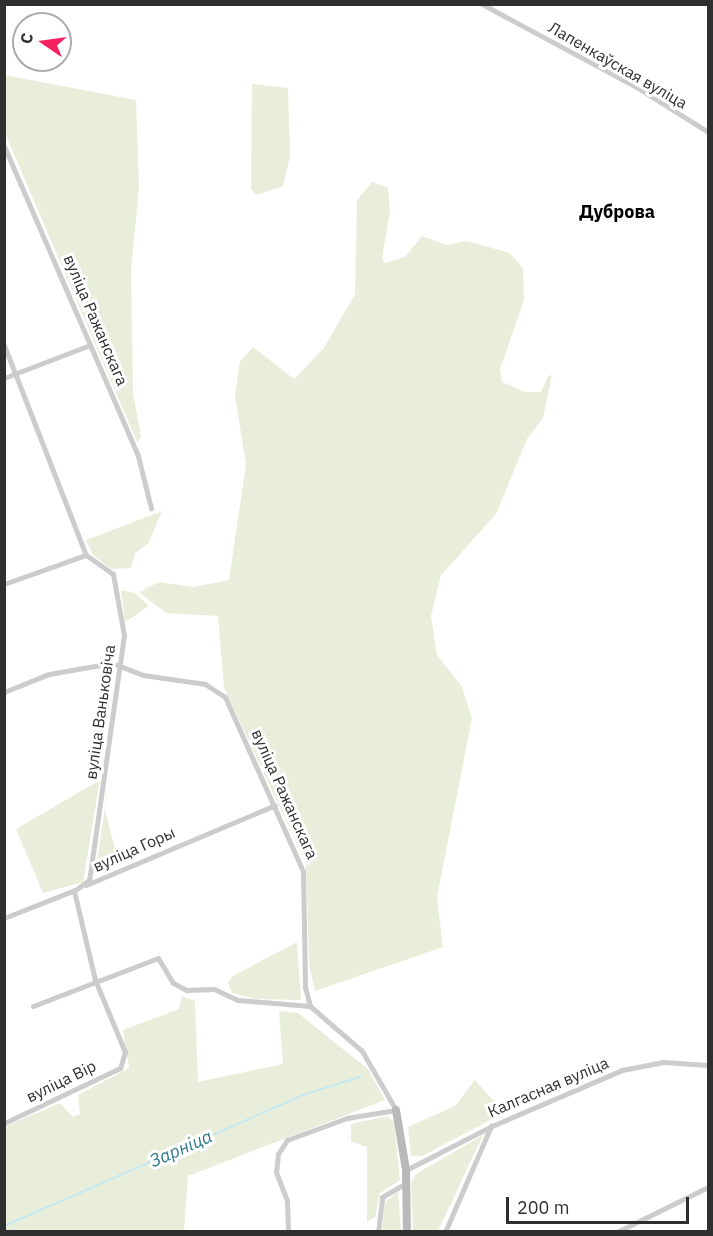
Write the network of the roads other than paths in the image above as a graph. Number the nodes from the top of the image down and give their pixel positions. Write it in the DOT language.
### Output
graph roads {
  1 [pos="482,4"];
  2 [pos="708,132"];
  3 [pos="4,146"];
  4 [pos="4,345"];
  5 [pos="90,345"];
  6 [pos="16,372"];
  7 [pos="4,378"];
  8 [pos="151,508"];
  9 [pos="86,555"];
  10 [pos="4,584"];
  11 [pos="120,666"];
  12 [pos="4,692"];
  13 [pos="275,805"];
  14 [pos="74,891"];
  15 [pos="4,918"];
  16 [pos="95,980"];
  17 [pos="310,1005"];
  18 [pos="33,1006"];
  19 [pos="708,1065"];
  20 [pos="396,1110"];
  21 [pos="4,1123"];
  22 [pos="492,1126"];
  23 [pos="406,1170"];
  24 [pos="406,1183"];
  25 [pos="708,1187"];
  26 [pos="288,1232"];
  27 [pos="378,1232"];
  28 [pos="407,1232"];
  29 [pos="444,1232"];
  30 [pos="617,1232"];
  1 -- 2 [label="street, Лапенкаўская вуліца"];
  3 -- 5 [label="street, вуліца Ражанскага"];
  4 -- 6 [label="street"];
  5 -- 6 [label="street"];
  5 -- 8 [label="street, вуліца Ражанскага"];
  6 -- 7 [label="street"];
  6 -- 9 [label="street"];
  9 -- 10 [label="street"];
  9 -- 11 [label="street, вуліца Ваньковіча"];
  11 -- 12 [label="street"];
  11 -- 13 [label="street, вуліца Ражанскага"];
  11 -- 14 [label="street, вуліца Ваньковіча"];
  13 -- 14 [label="street, вуліца Горы"];
  13 -- 17 [label="street, вуліца Ражанскага"];
  14 -- 15 [label="street, вуліца Горы"];
  14 -- 16 [label="street"];
  16 -- 17 [label="street"];
  16 -- 18 [label="street"];
  16 -- 21 [label="street, вуліца Вір"];
  17 -- 20 [label="street"];
  19 -- 22 [label="street, Калгасная вуліца"];
  20 -- 23 [label="street"];
  20 -- 26 [label="street"];
  22 -- 23 [label="street, Калгасная вуліца"];
  22 -- 29 [label="street"];
  23 -- 24 [label="street"];
  24 -- 27 [label="street"];
  24 -- 28 [label="street"];
  25 -- 30 [label="street"];
}
